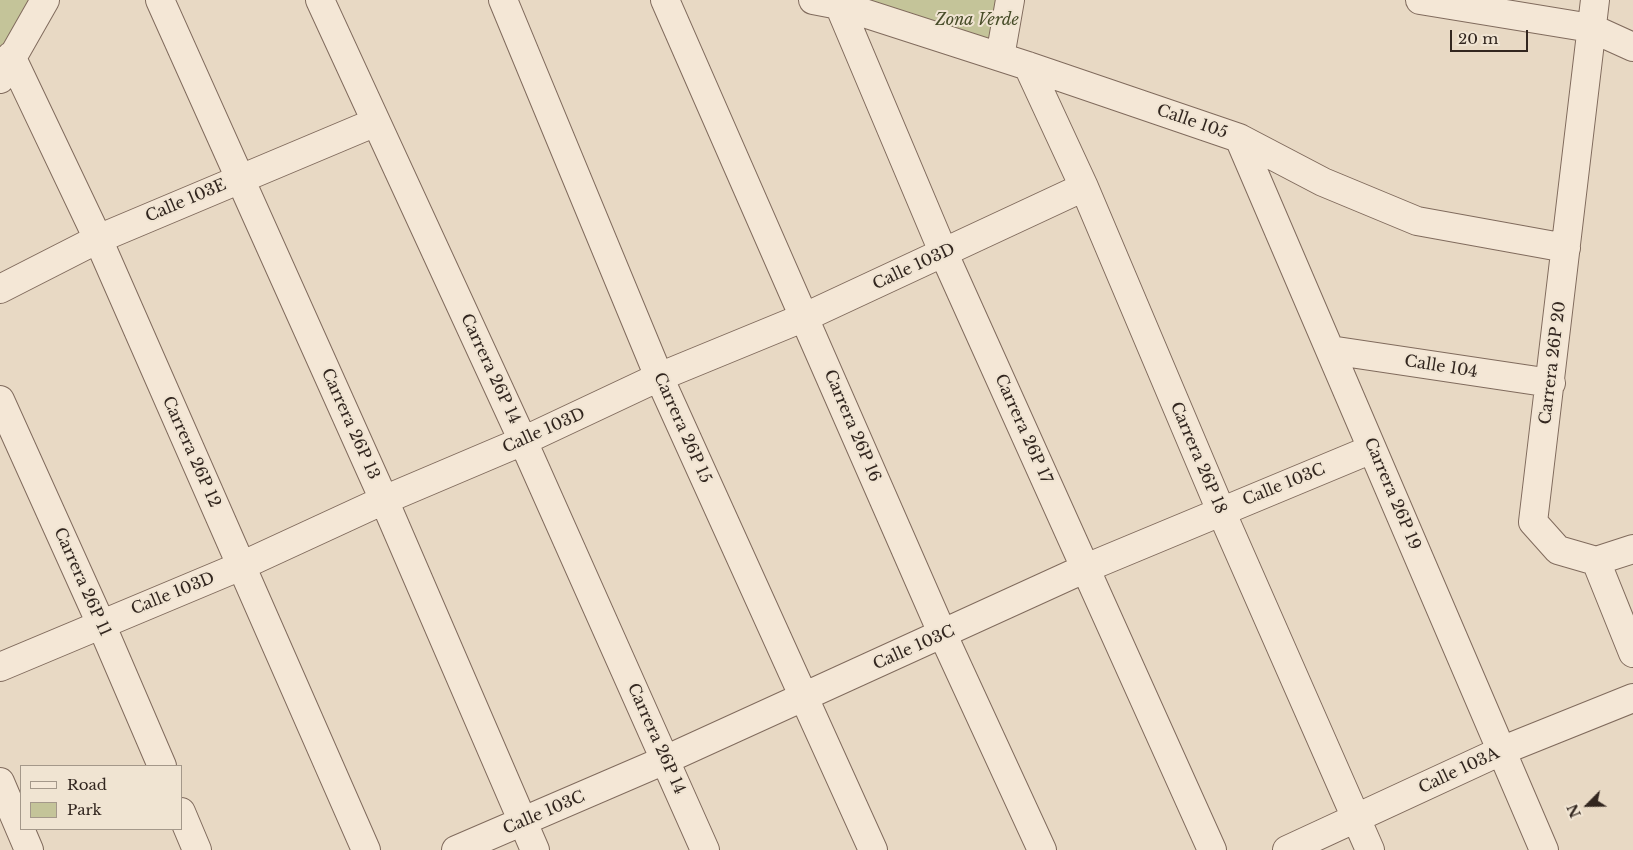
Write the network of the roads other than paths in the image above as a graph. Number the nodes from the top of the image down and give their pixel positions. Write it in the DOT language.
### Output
graph roads {
  1 [pos="45,0"];
  2 [pos="160,0"];
  3 [pos="320,0"];
  4 [pos="503,0"];
  5 [pos="665,0"];
  6 [pos="813,0"];
  7 [pos="1010,0"];
  8 [pos="1420,0"];
  9 [pos="1595,0"];
  10 [pos="839,5"];
  11 [pos="1591,28"];
  12 [pos="1633,47"];
  13 [pos="1000,57"];
  14 [pos="1028,66"];
  15 [pos="6,68"];
  16 [pos="376,122"];
  17 [pos="1239,138"];
  18 [pos="240,178"];
  19 [pos="1084,187"];
  20 [pos="98,239"];
  21 [pos="1566,248"];
  22 [pos="944,254"];
  23 [pos="0,289"];
  24 [pos="805,317"];
  25 [pos="1330,350"];
  26 [pos="659,377"];
  27 [pos="1551,383"];
  28 [pos="0,400"];
  29 [pos="523,441"];
  30 [pos="1372,449"];
  31 [pos="384,500"];
  32 [pos="1221,511"];
  33 [pos="1633,549"];
  34 [pos="1596,561"];
  35 [pos="241,566"];
  36 [pos="1086,568"];
  37 [pos="102,624"];
  38 [pos="942,635"];
  39 [pos="1633,653"];
  40 [pos="0,667"];
  41 [pos="804,697"];
  42 [pos="1633,698"];
  43 [pos="1501,751"];
  44 [pos="665,760"];
  45 [pos="162,765"];
  46 [pos="0,782"];
  47 [pos="182,814"];
  48 [pos="1356,818"];
  49 [pos="522,822"];
  50 [pos="20,829"];
  51 [pos="20,830"];
  52 [pos="29,850"];
  53 [pos="197,850"];
  54 [pos="366,850"];
  55 [pos="456,850"];
  56 [pos="535,850"];
  57 [pos="705,850"];
  58 [pos="873,850"];
  59 [pos="1042,850"];
  60 [pos="1212,850"];
  61 [pos="1287,850"];
  62 [pos="1370,850"];
  63 [pos="1544,850"];
  1 -- 15 [label="street"];
  2 -- 18 [label="street, Carrera 26P 13"];
  3 -- 16 [label="street, Carrera 26P 14"];
  4 -- 26 [label="street, Carrera 26P 15"];
  5 -- 24 [label="street, Carrera 26P 16"];
  6 -- 10 [label="street, Calle 105"];
  7 -- 13 [label="street"];
  8 -- 11 [label="street"];
  9 -- 11 [label="street, Carrera 26P 20"];
  10 -- 13 [label="street, Calle 105"];
  10 -- 22 [label="street, Carrera 26P 17"];
  11 -- 12 [label="street"];
  11 -- 21 [label="street, Carrera 26P 20"];
  13 -- 14 [label="street, Calle 105"];
  14 -- 17 [label="street, Calle 105"];
  14 -- 19 [label="street, Carrera 26P 18"];
  15 -- 20 [label="street, Carrera 26P 12"];
  16 -- 18 [label="street, Calle 103E"];
  16 -- 29 [label="street, Carrera 26P 14"];
  17 -- 21 [label="street, Calle 105"];
  17 -- 25 [label="street, Carrera 26P 19"];
  18 -- 20 [label="street, Calle 103E"];
  18 -- 31 [label="street, Carrera 26P 13"];
  19 -- 22 [label="street, Calle 103D"];
  19 -- 32 [label="street, Carrera 26P 18"];
  20 -- 23 [label="street, Calle 103E"];
  20 -- 35 [label="street, Carrera 26P 12"];
  21 -- 27 [label="street, Carrera 26P 20"];
  22 -- 24 [label="street, Calle 103D"];
  22 -- 36 [label="street, Carrera 26P 17"];
  24 -- 26 [label="street, Calle 103D"];
  24 -- 38 [label="street, Carrera 26P 16"];
  25 -- 27 [label="street, Calle 104"];
  25 -- 30 [label="street, Carrera 26P 19"];
  26 -- 29 [label="street, Calle 103D"];
  26 -- 41 [label="street, Carrera 26P 15"];
  27 -- 34 [label="street, Carrera 26P 20"];
  28 -- 37 [label="street, Carrera 26P 11"];
  29 -- 31 [label="street, Calle 103D"];
  29 -- 44 [label="street, Carrera 26P 14"];
  30 -- 32 [label="street, Calle 103C"];
  30 -- 43 [label="street, Carrera 26P 19"];
  31 -- 35 [label="street, Calle 103D"];
  31 -- 49 [label="street, Carrera 26P 13"];
  32 -- 36 [label="street, Calle 103C"];
  32 -- 48 [label="street, Carrera 26P 18"];
  33 -- 34 [label="street"];
  34 -- 39 [label="street"];
  35 -- 37 [label="street, Calle 103D"];
  35 -- 54 [label="street, Carrera 26P 12"];
  36 -- 38 [label="street, Calle 103C"];
  36 -- 60 [label="street, Carrera 26P 17"];
  37 -- 40 [label="street, Calle 103D"];
  37 -- 45 [label="street, Carrera 26P 11"];
  38 -- 41 [label="street, Calle 103C"];
  38 -- 59 [label="street, Carrera 26P 16"];
  41 -- 44 [label="street, Calle 103C"];
  41 -- 58 [label="street, Carrera 26P 15"];
  42 -- 43 [label="street, Calle 103A"];
  43 -- 48 [label="street, Calle 103A"];
  43 -- 63 [label="street, Carrera 26P 19"];
  44 -- 49 [label="street, Calle 103C"];
  44 -- 57 [label="street, Carrera 26P 14"];
  46 -- 50 [label="street"];
  47 -- 53 [label="street"];
  48 -- 61 [label="street, Calle 103A"];
  48 -- 62 [label="street, Carrera 26P 18"];
  49 -- 55 [label="street, Calle 103C"];
  49 -- 56 [label="street, Carrera 26P 13"];
  51 -- 52 [label="street"];
}
